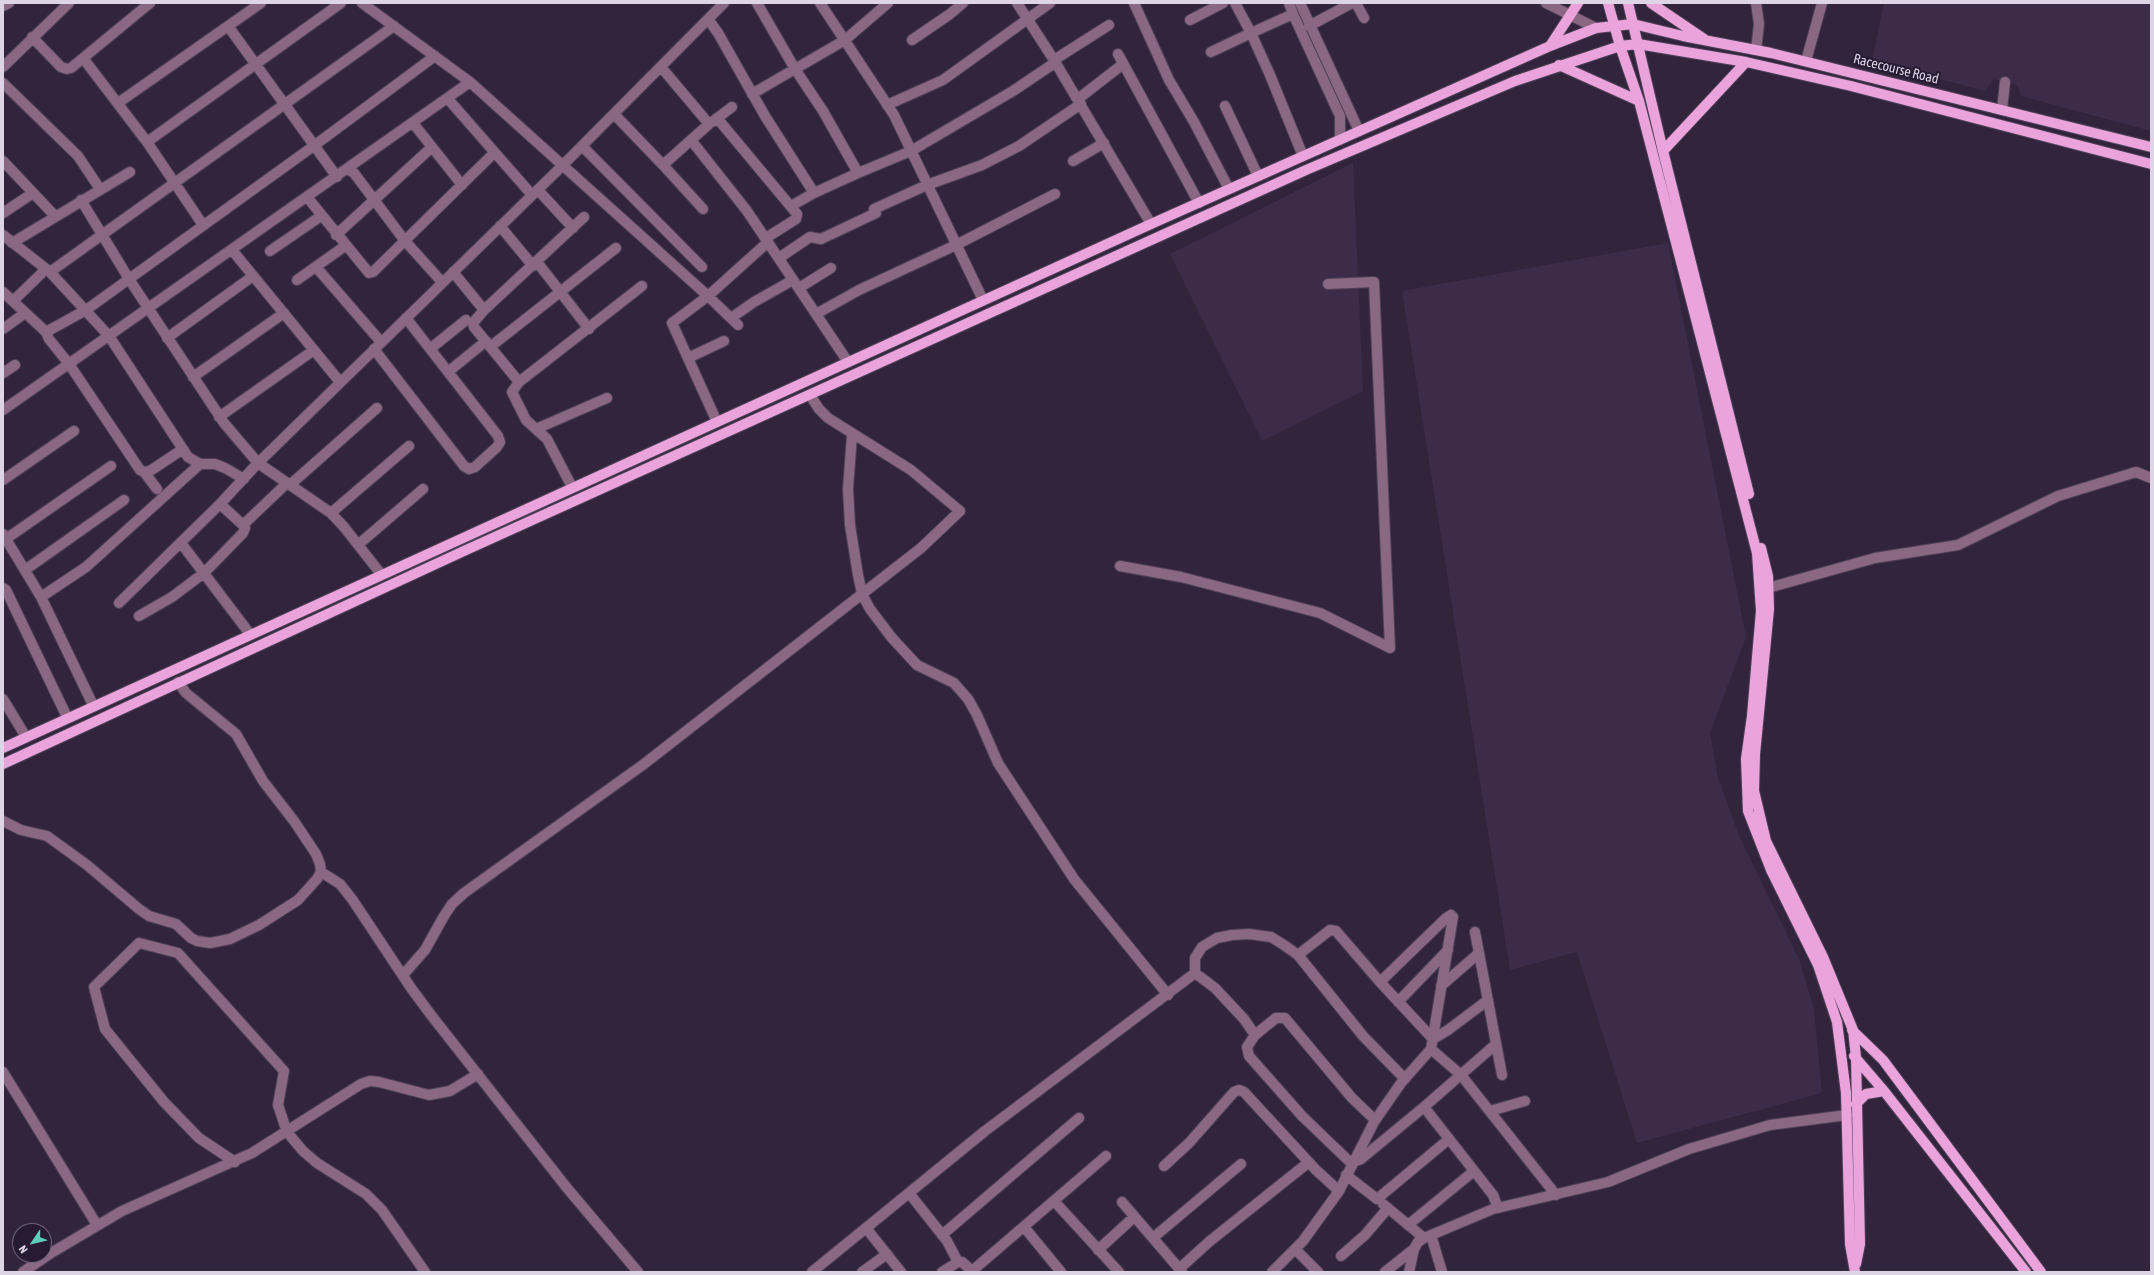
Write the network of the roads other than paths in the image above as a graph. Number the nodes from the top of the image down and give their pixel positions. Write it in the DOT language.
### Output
graph roads {
  1 [pos="9,3"];
  2 [pos="69,3"];
  3 [pos="150,3"];
  4 [pos="261,3"];
  5 [pos="341,3"];
  6 [pos="362,3"];
  7 [pos="724,3"];
  8 [pos="756,3"];
  9 [pos="820,3"];
  10 [pos="963,3"];
  11 [pos="1017,3"];
  12 [pos="1050,3"];
  13 [pos="1134,3"];
  14 [pos="1223,3"];
  15 [pos="1235,3"];
  16 [pos="1289,3"];
  17 [pos="1300,3"];
  18 [pos="1352,3"];
  19 [pos="1356,3"];
  20 [pos="1546,3"];
  21 [pos="1578,3"];
  22 [pos="1608,3"];
  23 [pos="1628,3"];
  24 [pos="1652,3"];
  25 [pos="1756,3"];
  26 [pos="1822,3"];
  27 [pos="884,4"];
  28 [pos="3,6"];
  29 [pos="1293,14"];
  30 [pos="1571,16"];
  31 [pos="1027,18"];
  32 [pos="1364,18"];
  33 [pos="708,20"];
  34 [pos="1190,20"];
  35 [pos="1633,24"];
  36 [pos="1109,25"];
  37 [pos="1614,25"];
  38 [pos="228,26"];
  39 [pos="394,26"];
  40 [pos="1309,26"];
  41 [pos="1596,28"];
  42 [pos="1251,34"];
  43 [pos="32,37"];
  44 [pos="845,40"];
  45 [pos="912,40"];
  46 [pos="1708,41"];
  47 [pos="1638,44"];
  48 [pos="1550,46"];
  49 [pos="1620,46"];
  50 [pos="1756,50"];
  51 [pos="1211,52"];
  52 [pos="1118,54"];
  53 [pos="435,56"];
  54 [pos="83,58"];
  55 [pos="1055,61"];
  56 [pos="1806,61"];
  57 [pos="1746,62"];
  58 [pos="1123,64"];
  59 [pos="1559,65"];
  60 [pos="256,66"];
  61 [pos="3,67"];
  62 [pos="661,67"];
  63 [pos="795,69"];
  64 [pos="470,82"];
  65 [pos="2005,82"];
  66 [pos="4,86"];
  67 [pos="752,94"];
  68 [pos="448,99"];
  69 [pos="1638,101"];
  70 [pos="118,103"];
  71 [pos="1081,104"];
  72 [pos="285,105"];
  73 [pos="887,105"];
  74 [pos="1225,106"];
  75 [pos="732,107"];
  76 [pos="2002,110"];
  77 [pos="614,114"];
  78 [pos="713,121"];
  79 [pos="413,123"];
  80 [pos="1359,131"];
  81 [pos="691,140"];
  82 [pos="1340,140"];
  83 [pos="147,142"];
  84 [pos="1104,143"];
  85 [pos="315,145"];
  86 [pos="582,146"];
  87 [pos="432,147"];
  88 [pos="2151,147"];
  89 [pos="911,151"];
  90 [pos="1663,151"];
  91 [pos="494,153"];
  92 [pos="1303,156"];
  93 [pos="3,161"];
  94 [pos="1073,161"];
  95 [pos="2151,164"];
  96 [pos="563,165"];
  97 [pos="663,165"];
  98 [pos="347,169"];
  99 [pos="130,172"];
  100 [pos="858,173"];
  101 [pos="1258,176"];
  102 [pos="337,177"];
  103 [pos="175,184"];
  104 [pos="462,185"];
  105 [pos="927,185"];
  106 [pos="100,189"];
  107 [pos="1229,189"];
  108 [pos="535,192"];
  109 [pos="33,193"];
  110 [pos="814,193"];
  111 [pos="1055,194"];
  112 [pos="307,198"];
  113 [pos="81,200"];
  114 [pos="375,200"];
  115 [pos="1199,203"];
  116 [pos="791,206"];
  117 [pos="702,209"];
  118 [pos="3,213"];
  119 [pos="55,216"];
  120 [pos="322,216"];
  121 [pos="584,217"];
  122 [pos="1151,224"];
  123 [pos="203,225"];
  124 [pos="500,226"];
  125 [pos="573,228"];
  126 [pos="336,234"];
  127 [pos="3,235"];
  128 [pos="101,235"];
  129 [pos="767,240"];
  130 [pos="405,241"];
  131 [pos="12,243"];
  132 [pos="956,245"];
  133 [pos="346,246"];
  134 [pos="616,248"];
  135 [pos="232,250"];
  136 [pos="270,251"];
  137 [pos="779,258"];
  138 [pos="535,264"];
  139 [pos="316,267"];
  140 [pos="702,267"];
  141 [pos="830,268"];
  142 [pos="48,271"];
  143 [pos="453,272"];
  144 [pos="253,276"];
  145 [pos="129,279"];
  146 [pos="297,280"];
  147 [pos="442,282"];
  148 [pos="796,284"];
  149 [pos="1328,284"];
  150 [pos="642,286"];
  151 [pos="3,292"];
  152 [pos="561,292"];
  153 [pos="708,296"];
  154 [pos="983,300"];
  155 [pos="13,301"];
  156 [pos="149,308"];
  157 [pos="86,310"];
  158 [pos="484,310"];
  159 [pos="25,313"];
  160 [pos="284,313"];
  161 [pos="816,314"];
  162 [pos="406,318"];
  163 [pos="466,320"];
  164 [pos="3,329"];
  165 [pos="589,329"];
  166 [pos="46,332"];
  167 [pos="109,336"];
  168 [pos="167,338"];
  169 [pos="724,341"];
  170 [pos="488,344"];
  171 [pos="378,345"];
  172 [pos="430,349"];
  173 [pos="314,350"];
  174 [pos="688,358"];
  175 [pos="848,362"];
  176 [pos="15,364"];
  177 [pos="69,364"];
  178 [pos="448,372"];
  179 [pos="3,373"];
  180 [pos="193,376"];
  181 [pos="340,382"];
  182 [pos="519,382"];
  183 [pos="810,396"];
  184 [pos="607,398"];
  185 [pos="377,408"];
  186 [pos="3,410"];
  187 [pos="219,417"];
  188 [pos="717,422"];
  189 [pos="536,428"];
  190 [pos="74,431"];
  191 [pos="852,435"];
  192 [pos="408,446"];
  193 [pos="183,449"];
  194 [pos="258,463"];
  195 [pos="200,464"];
  196 [pos="111,466"];
  197 [pos="144,472"];
  198 [pos="2151,478"];
  199 [pos="3,480"];
  200 [pos="244,480"];
  201 [pos="289,483"];
  202 [pos="572,487"];
  203 [pos="157,489"];
  204 [pos="423,489"];
  205 [pos="124,500"];
  206 [pos="220,504"];
  207 [pos="331,513"];
  208 [pos="243,525"];
  209 [pos="4,538"];
  210 [pos="180,543"];
  211 [pos="359,544"];
  212 [pos="1120,566"];
  213 [pos="25,570"];
  214 [pos="204,573"];
  215 [pos="382,574"];
  216 [pos="3,588"];
  217 [pos="1768,588"];
  218 [pos="862,594"];
  219 [pos="41,597"];
  220 [pos="119,604"];
  221 [pos="139,616"];
  222 [pos="250,634"];
  223 [pos="178,682"];
  224 [pos="3,699"];
  225 [pos="93,706"];
  226 [pos="67,718"];
  227 [pos="26,737"];
  228 [pos="3,748"];
  229 [pos="3,764"];
  230 [pos="3,821"];
  231 [pos="321,872"];
  232 [pos="1475,932"];
  233 [pos="1448,949"];
  234 [pos="1479,953"];
  235 [pos="1298,955"];
  236 [pos="1195,973"];
  237 [pos="403,975"];
  238 [pos="1380,982"];
  239 [pos="1441,986"];
  240 [pos="1168,995"];
  241 [pos="1488,1000"];
  242 [pos="1398,1002"];
  243 [pos="1837,1022"];
  244 [pos="1853,1030"];
  245 [pos="1255,1035"];
  246 [pos="1432,1044"];
  247 [pos="1496,1044"];
  248 [pos="1840,1046"];
  249 [pos="1856,1057"];
  250 [pos="3,1072"];
  251 [pos="478,1074"];
  252 [pos="1461,1075"];
  253 [pos="1502,1075"];
  254 [pos="1405,1079"];
  255 [pos="1884,1091"];
  256 [pos="1525,1101"];
  257 [pos="1856,1104"];
  258 [pos="1424,1107"];
  259 [pos="1490,1111"];
  260 [pos="1847,1115"];
  261 [pos="1079,1118"];
  262 [pos="1375,1120"];
  263 [pos="287,1132"];
  264 [pos="1449,1139"];
  265 [pos="1106,1156"];
  266 [pos="235,1162"];
  267 [pos="1309,1162"];
  268 [pos="1351,1163"];
  269 [pos="1241,1164"];
  270 [pos="1164,1166"];
  271 [pos="1474,1171"];
  272 [pos="1346,1175"];
  273 [pos="1338,1191"];
  274 [pos="909,1193"];
  275 [pos="1556,1195"];
  276 [pos="1377,1199"];
  277 [pos="1055,1202"];
  278 [pos="1122,1202"];
  279 [pos="1388,1208"];
  280 [pos="1498,1208"];
  281 [pos="1134,1217"];
  282 [pos="1408,1224"];
  283 [pos="96,1225"];
  284 [pos="1024,1227"];
  285 [pos="866,1228"];
  286 [pos="942,1236"];
  287 [pos="1428,1236"];
  288 [pos="1154,1237"];
  289 [pos="1295,1249"];
  290 [pos="1414,1249"];
  291 [pos="1098,1250"];
  292 [pos="887,1254"];
  293 [pos="1341,1256"];
  294 [pos="958,1262"];
  295 [pos="2024,1269"];
  296 [pos="1056,1270"];
  297 [pos="1180,1270"];
  298 [pos="23,1272"];
  299 [pos="425,1272"];
  300 [pos="638,1272"];
  301 [pos="812,1272"];
  302 [pos="862,1272"];
  303 [pos="901,1272"];
  304 [pos="942,1272"];
  305 [pos="972,1272"];
  306 [pos="1119,1272"];
  307 [pos="1272,1272"];
  308 [pos="1318,1272"];
  309 [pos="1385,1272"];
  310 [pos="1408,1272"];
  311 [pos="1442,1272"];
  312 [pos="1855,1272"];
  313 [pos="2041,1272"];
  1 -- 28 [label="street"];
  2 -- 43 [label="street"];
  3 -- 54 [label="street"];
  4 -- 38 [label="street"];
  5 -- 60 [label="street"];
  6 -- 39 [label="street"];
  7 -- 33 [label="street"];
  8 -- 63 [label="street"];
  9 -- 44 [label="street"];
  10 -- 45 [label="street"];
  11 -- 31 [label="street"];
  12 -- 31 [label="street"];
  13 -- 107 [label="street"];
  14 -- 34 [label="street"];
  15 -- 42 [label="street"];
  16 -- 29 [label="street"];
  17 -- 40 [label="street"];
  18 -- 40 [label="street"];
  19 -- 32 [label="street"];
  20 -- 30 [label="street"];
  21 -- 30 [label="main road"];
  22 -- 37 [label="main road"];
  23 -- 35 [label="main road"];
  24 -- 46 [label="main road"];
  25 -- 50 [label="street"];
  26 -- 56 [label="street"];
  27 -- 44 [label="street"];
  29 -- 42 [label="street"];
  29 -- 82 [label="street"];
  30 -- 41 [label="street"];
  30 -- 48 [label="main road"];
  31 -- 55 [label="street"];
  31 -- 73 [label="street"];
  33 -- 62 [label="street"];
  33 -- 67 [label="street"];
  35 -- 37 [label="main road, Racecourse Road"];
  35 -- 46 [label="main road, Racecourse Road"];
  35 -- 47 [label="main road"];
  36 -- 55 [label="street"];
  37 -- 41 [label="main road, Racecourse Road"];
  37 -- 49 [label="main road"];
  38 -- 60 [label="street"];
  38 -- 70 [label="street"];
  39 -- 53 [label="street"];
  39 -- 72 [label="street"];
  40 -- 80 [label="street"];
  41 -- 48 [label="main road, Racecourse Road"];
  42 -- 51 [label="street"];
  42 -- 92 [label="street"];
  43 -- 54 [label="street"];
  43 -- 61 [label="street"];
  44 -- 63 [label="street"];
  44 -- 73 [label="street"];
  46 -- 50 [label="main road, Racecourse Road"];
  47 -- 49 [label="main road, Racecourse Road"];
  47 -- 57 [label="main road, Racecourse Road"];
  47 -- 90 [label="main road"];
  48 -- 80 [label="main road, Racecourse Road"];
  49 -- 59 [label="main road, Racecourse Road"];
  49 -- 69 [label="main road"];
  50 -- 56 [label="main road, Racecourse Road"];
  52 -- 58 [label="street"];
  53 -- 64 [label="street"];
  53 -- 85 [label="street"];
  54 -- 70 [label="street"];
  55 -- 71 [label="street"];
  55 -- 89 [label="street"];
  56 -- 76 [label="main road, Racecourse Road"];
  57 -- 90 [label="main road"];
  57 -- 95 [label="main road, Racecourse Road"];
  58 -- 71 [label="street"];
  58 -- 115 [label="street"];
  59 -- 69 [label="main road"];
  59 -- 183 [label="main road, Racecourse Road"];
  60 -- 72 [label="street"];
  60 -- 83 [label="street"];
  62 -- 77 [label="street"];
  62 -- 78 [label="street"];
  63 -- 67 [label="street"];
  63 -- 100 [label="street"];
  64 -- 68 [label="street"];
  64 -- 96 [label="street"];
  65 -- 76 [label="street"];
  66 -- 106 [label="street"];
  67 -- 110 [label="street"];
  68 -- 79 [label="street"];
  68 -- 91 [label="street"];
  69 -- 243 [label="main road"];
  70 -- 83 [label="street"];
  71 -- 84 [label="street"];
  71 -- 105 [label="street"];
  72 -- 85 [label="street"];
  72 -- 103 [label="street"];
  73 -- 89 [label="street"];
  74 -- 101 [label="street"];
  75 -- 78 [label="street"];
  76 -- 88 [label="main road, Racecourse Road"];
  77 -- 86 [label="street"];
  77 -- 97 [label="street"];
  78 -- 81 [label="street"];
  78 -- 116 [label="street"];
  79 -- 87 [label="street"];
  79 -- 98 [label="street"];
  80 -- 82 [label="main road, Racecourse Road"];
  81 -- 97 [label="street"];
  81 -- 129 [label="street"];
  82 -- 92 [label="main road, Racecourse Road"];
  83 -- 103 [label="street"];
  84 -- 94 [label="street"];
  84 -- 122 [label="street"];
  85 -- 102 [label="street"];
  85 -- 123 [label="street"];
  86 -- 96 [label="street"];
  86 -- 140 [label="street"];
  87 -- 104 [label="street"];
  87 -- 114 [label="street"];
  89 -- 100 [label="street"];
  89 -- 105 [label="street"];
  90 -- 217 [label="main road"];
  91 -- 104 [label="street"];
  91 -- 108 [label="street"];
  92 -- 101 [label="main road, Racecourse Road"];
  93 -- 109 [label="street"];
  96 -- 108 [label="street"];
  96 -- 153 [label="street"];
  97 -- 117 [label="street"];
  98 -- 102 [label="street"];
  98 -- 114 [label="street"];
  99 -- 106 [label="street"];
  100 -- 110 [label="street"];
  101 -- 107 [label="main road, Racecourse Road"];
  102 -- 112 [label="street"];
  103 -- 123 [label="street"];
  103 -- 128 [label="street"];
  104 -- 130 [label="street"];
  105 -- 132 [label="street"];
  105 -- 137 [label="street"];
  106 -- 113 [label="street"];
  107 -- 115 [label="main road, Racecourse Road"];
  108 -- 124 [label="street"];
  108 -- 125 [label="street"];
  109 -- 118 [label="street"];
  109 -- 119 [label="street"];
  110 -- 116 [label="street"];
  111 -- 132 [label="street"];
  112 -- 120 [label="street"];
  112 -- 135 [label="street"];
  113 -- 119 [label="street"];
  113 -- 128 [label="street"];
  114 -- 126 [label="street"];
  114 -- 130 [label="street"];
  115 -- 122 [label="main road, Racecourse Road"];
  116 -- 129 [label="street"];
  119 -- 131 [label="street"];
  120 -- 126 [label="street"];
  120 -- 136 [label="street"];
  121 -- 125 [label="street"];
  122 -- 154 [label="main road, Racecourse Road"];
  123 -- 145 [label="street"];
  124 -- 138 [label="street"];
  124 -- 143 [label="street"];
  125 -- 138 [label="street"];
  126 -- 133 [label="street"];
  127 -- 131 [label="street"];
  128 -- 142 [label="street"];
  128 -- 145 [label="street"];
  129 -- 137 [label="street"];
  129 -- 153 [label="street"];
  130 -- 133 [label="street"];
  130 -- 147 [label="street"];
  131 -- 142 [label="street"];
  132 -- 154 [label="street"];
  132 -- 161 [label="street"];
  133 -- 139 [label="street"];
  134 -- 152 [label="street"];
  135 -- 144 [label="street"];
  135 -- 156 [label="street"];
  137 -- 148 [label="street"];
  138 -- 152 [label="street"];
  138 -- 158 [label="street"];
  139 -- 146 [label="street"];
  139 -- 171 [label="street"];
  141 -- 148 [label="street"];
  142 -- 155 [label="street"];
  142 -- 157 [label="street"];
  143 -- 147 [label="street"];
  143 -- 158 [label="street"];
  144 -- 160 [label="street"];
  144 -- 168 [label="street"];
  145 -- 156 [label="street"];
  145 -- 157 [label="street"];
  147 -- 162 [label="street"];
  148 -- 153 [label="street"];
  148 -- 161 [label="street"];
  149 -- 212 [label="street"];
  150 -- 165 [label="street"];
  151 -- 155 [label="street"];
  152 -- 165 [label="street"];
  152 -- 170 [label="street"];
  153 -- 174 [label="street"];
  154 -- 175 [label="main road, Racecourse Road"];
  155 -- 159 [label="street"];
  156 -- 167 [label="street"];
  156 -- 168 [label="street"];
  157 -- 166 [label="street"];
  157 -- 167 [label="street"];
  158 -- 170 [label="street"];
  159 -- 164 [label="street"];
  159 -- 166 [label="street"];
  160 -- 173 [label="street"];
  160 -- 180 [label="street"];
  161 -- 175 [label="street"];
  162 -- 171 [label="street"];
  162 -- 172 [label="street"];
  163 -- 172 [label="street"];
  165 -- 182 [label="street"];
  166 -- 177 [label="street"];
  167 -- 177 [label="street"];
  167 -- 193 [label="street"];
  168 -- 180 [label="street"];
  169 -- 174 [label="street"];
  170 -- 178 [label="street"];
  170 -- 182 [label="street"];
  171 -- 178 [label="street"];
  171 -- 181 [label="street"];
  172 -- 178 [label="street"];
  173 -- 181 [label="street"];
  173 -- 187 [label="street"];
  174 -- 188 [label="street"];
  175 -- 188 [label="main road, Racecourse Road"];
  176 -- 179 [label="street"];
  177 -- 186 [label="street"];
  177 -- 197 [label="street"];
  180 -- 187 [label="street"];
  181 -- 194 [label="street"];
  182 -- 189 [label="street"];
  183 -- 191 [label="street"];
  183 -- 223 [label="main road, Racecourse Road"];
  184 -- 189 [label="street"];
  185 -- 201 [label="street"];
  187 -- 194 [label="street"];
  188 -- 202 [label="main road, Racecourse Road"];
  189 -- 202 [label="street"];
  190 -- 199 [label="street"];
  191 -- 218 [label="street"];
  191 -- 218 [label="street"];
  192 -- 207 [label="street"];
  193 -- 195 [label="street"];
  193 -- 197 [label="street"];
  194 -- 200 [label="street"];
  194 -- 201 [label="street"];
  195 -- 200 [label="street"];
  195 -- 219 [label="street"];
  196 -- 209 [label="street"];
  197 -- 203 [label="street"];
  198 -- 217 [label="street"];
  200 -- 206 [label="street"];
  201 -- 207 [label="street"];
  201 -- 208 [label="street"];
  202 -- 215 [label="main road, Racecourse Road"];
  204 -- 211 [label="street"];
  205 -- 213 [label="street"];
  206 -- 208 [label="street"];
  206 -- 210 [label="street"];
  207 -- 211 [label="street"];
  208 -- 214 [label="street"];
  209 -- 213 [label="street"];
  210 -- 214 [label="street"];
  210 -- 220 [label="street"];
  211 -- 215 [label="street"];
  213 -- 219 [label="street"];
  214 -- 221 [label="street"];
  214 -- 222 [label="street"];
  215 -- 222 [label="main road, Racecourse Road"];
  216 -- 226 [label="street"];
  217 -- 244 [label="main road"];
  218 -- 237 [label="street"];
  218 -- 240 [label="street"];
  219 -- 225 [label="street"];
  222 -- 225 [label="main road, Racecourse Road"];
  223 -- 229 [label="main road, Racecourse Road"];
  223 -- 231 [label="street"];
  224 -- 227 [label="street"];
  225 -- 226 [label="main road, Racecourse Road"];
  226 -- 227 [label="main road, Racecourse Road"];
  227 -- 228 [label="main road, Racecourse Road"];
  230 -- 231 [label="street"];
  231 -- 237 [label="street"];
  232 -- 234 [label="street"];
  233 -- 238 [label="street"];
  233 -- 239 [label="street"];
  233 -- 242 [label="street"];
  234 -- 239 [label="street"];
  234 -- 241 [label="street"];
  235 -- 236 [label="street"];
  235 -- 238 [label="street"];
  235 -- 254 [label="street"];
  236 -- 240 [label="street"];
  236 -- 245 [label="street"];
  237 -- 251 [label="street"];
  238 -- 242 [label="street"];
  239 -- 246 [label="street"];
  240 -- 274 [label="street"];
  241 -- 246 [label="street"];
  241 -- 247 [label="street"];
  242 -- 246 [label="street"];
  243 -- 244 [label="main road"];
  243 -- 248 [label="main road"];
  244 -- 249 [label="main road"];
  244 -- 313 [label="main road"];
  245 -- 262 [label="street"];
  245 -- 268 [label="street"];
  246 -- 252 [label="street"];
  246 -- 254 [label="street"];
  247 -- 252 [label="street"];
  247 -- 253 [label="street"];
  248 -- 249 [label="main road"];
  248 -- 260 [label="main road"];
  249 -- 255 [label="main road"];
  249 -- 257 [label="main road"];
  250 -- 283 [label="street"];
  251 -- 263 [label="street"];
  251 -- 300 [label="street"];
  252 -- 258 [label="street"];
  252 -- 259 [label="street"];
  254 -- 262 [label="street"];
  255 -- 257 [label="main road"];
  255 -- 295 [label="main road"];
  256 -- 259 [label="street"];
  257 -- 312 [label="main road"];
  258 -- 264 [label="street"];
  258 -- 268 [label="street"];
  259 -- 275 [label="street"];
  260 -- 275 [label="street"];
  260 -- 312 [label="main road"];
  261 -- 286 [label="street"];
  262 -- 268 [label="street"];
  263 -- 266 [label="street"];
  263 -- 266 [label="street"];
  263 -- 299 [label="street"];
  264 -- 271 [label="street"];
  264 -- 276 [label="street"];
  265 -- 277 [label="street"];
  266 -- 283 [label="street"];
  267 -- 270 [label="street"];
  267 -- 273 [label="street"];
  267 -- 297 [label="street"];
  268 -- 272 [label="street"];
  269 -- 288 [label="street"];
  271 -- 280 [label="street"];
  271 -- 282 [label="street"];
  272 -- 273 [label="street"];
  272 -- 276 [label="street"];
  273 -- 289 [label="street"];
  274 -- 285 [label="street"];
  274 -- 286 [label="street"];
  275 -- 280 [label="street"];
  276 -- 279 [label="street"];
  277 -- 284 [label="street"];
  277 -- 291 [label="street"];
  278 -- 281 [label="street"];
  279 -- 282 [label="street"];
  279 -- 293 [label="street"];
  280 -- 287 [label="street"];
  281 -- 288 [label="street"];
  281 -- 291 [label="street"];
  282 -- 287 [label="street"];
  283 -- 298 [label="street"];
  284 -- 296 [label="street"];
  284 -- 305 [label="street"];
  285 -- 292 [label="street"];
  285 -- 301 [label="street"];
  286 -- 294 [label="street"];
  287 -- 290 [label="street"];
  287 -- 311 [label="street"];
  288 -- 297 [label="street"];
  289 -- 307 [label="street"];
  289 -- 308 [label="street"];
  290 -- 309 [label="street"];
  290 -- 310 [label="street"];
  291 -- 306 [label="street"];
  292 -- 302 [label="street"];
  292 -- 303 [label="street"];
  294 -- 304 [label="street"];
  294 -- 305 [label="street"];
}
